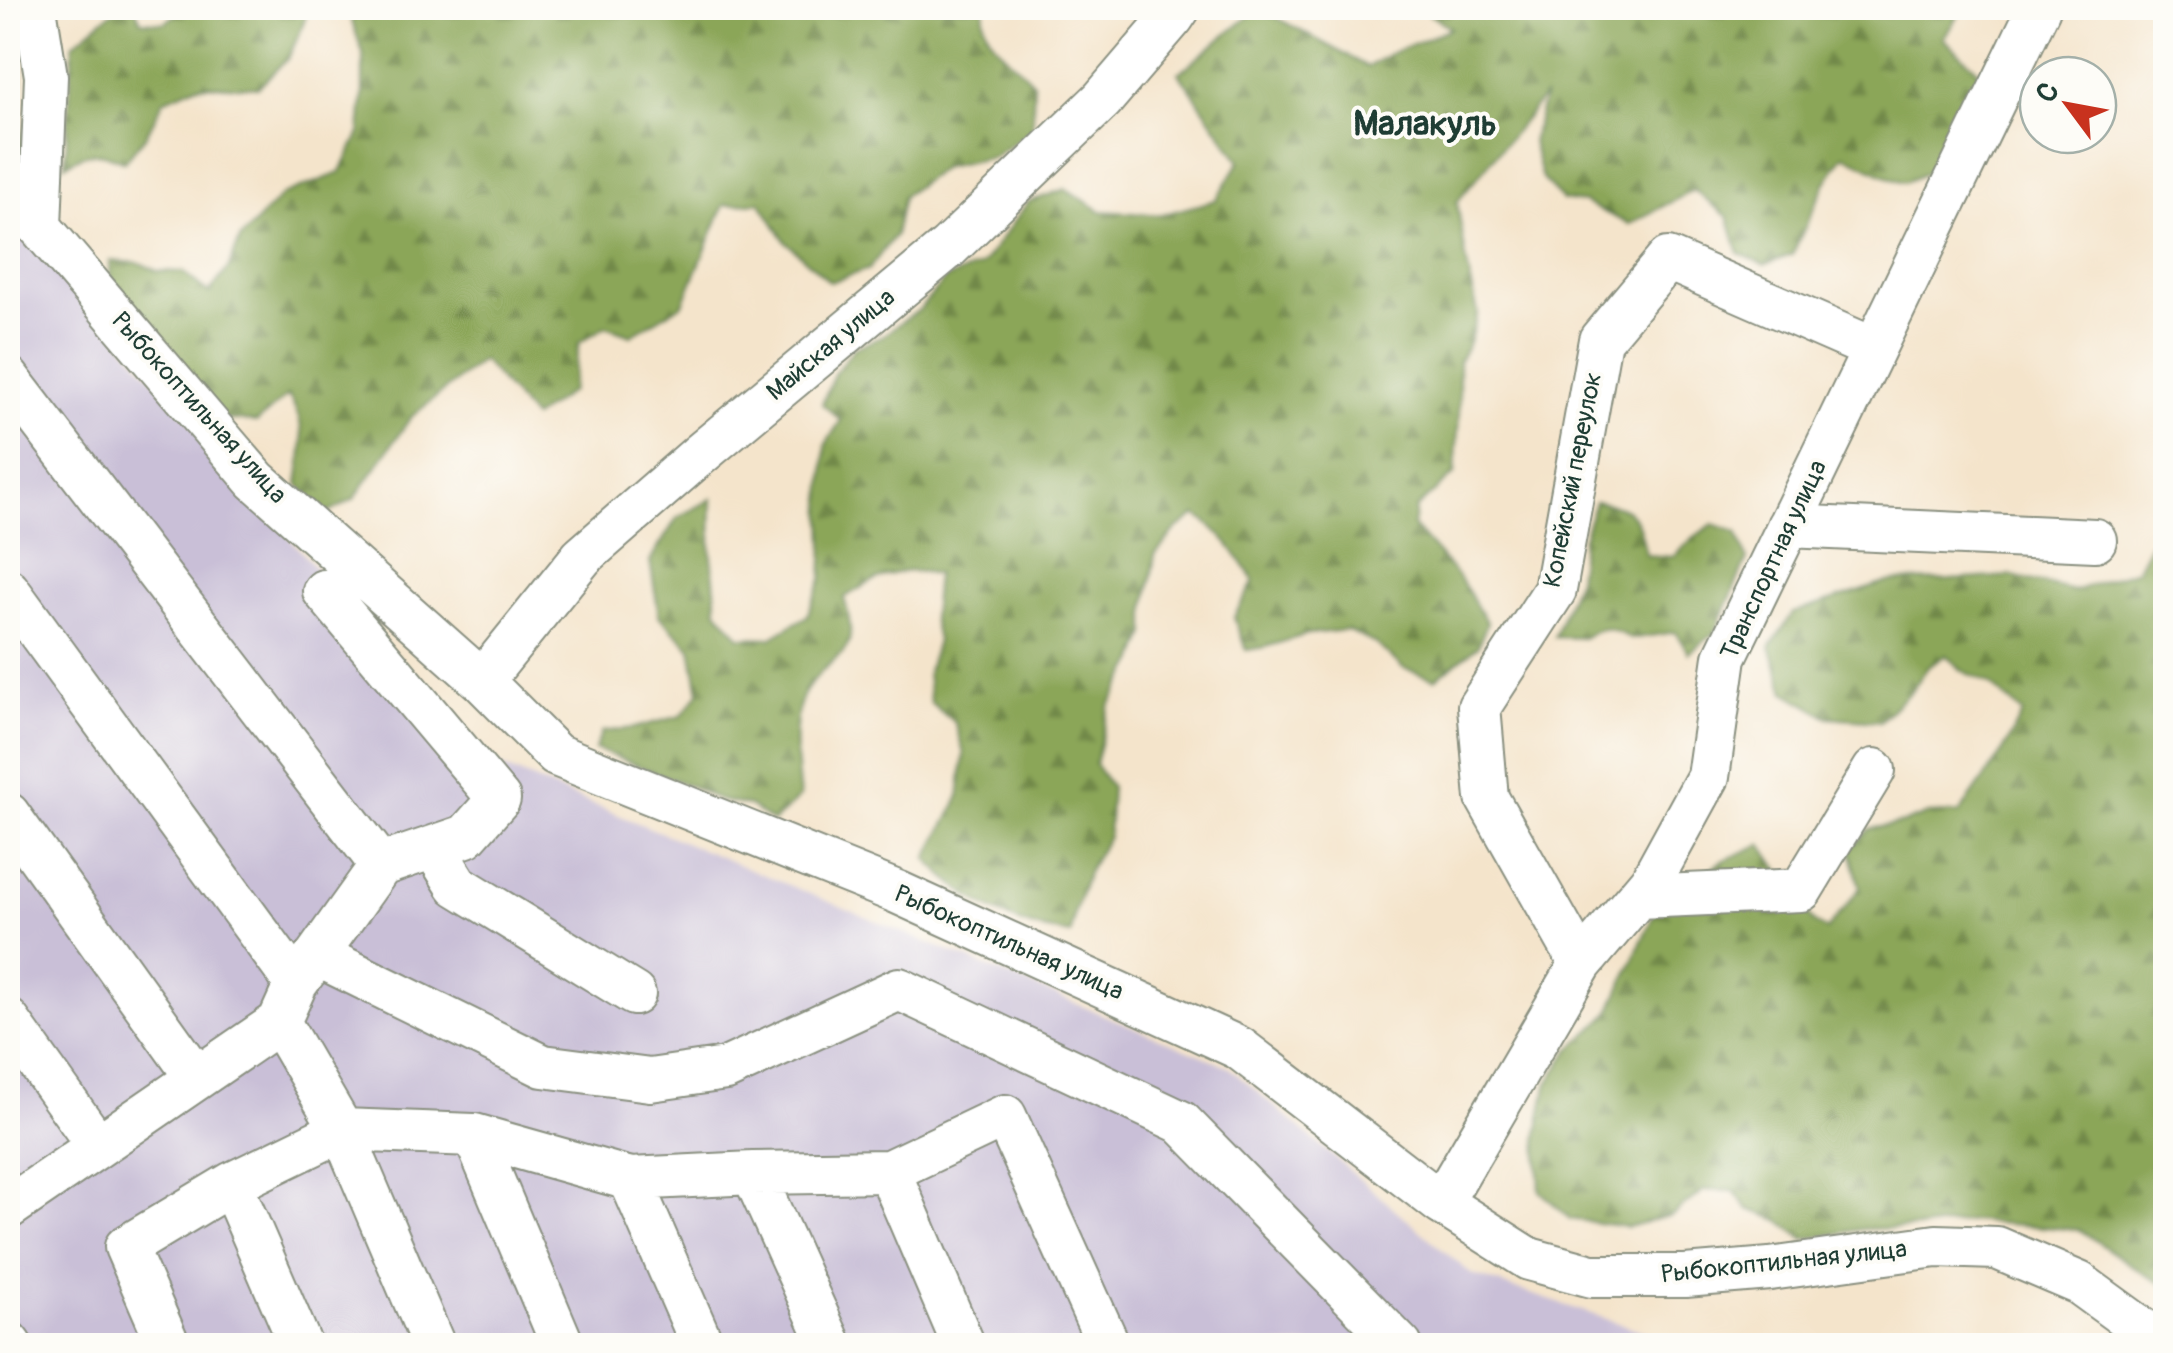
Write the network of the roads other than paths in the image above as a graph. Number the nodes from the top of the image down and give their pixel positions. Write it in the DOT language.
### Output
graph roads {
  1 [pos="35,8"];
  2 [pos="1179,8"];
  3 [pos="2039,8"];
  4 [pos="8,198"];
  5 [pos="40,227"];
  6 [pos="1874,350"];
  7 [pos="8,378"];
  8 [pos="1788,526"];
  9 [pos="2096,540"];
  10 [pos="8,590"];
  11 [pos="324,591"];
  12 [pos="482,681"];
  13 [pos="1874,770"];
  14 [pos="8,814"];
  15 [pos="434,848"];
  16 [pos="380,866"];
  17 [pos="1638,896"];
  18 [pos="1581,964"];
  19 [pos="297,987"];
  20 [pos="634,994"];
  21 [pos="8,1020"];
  22 [pos="197,1078"];
  23 [pos="342,1130"];
  24 [pos="474,1136"];
  25 [pos="98,1146"];
  26 [pos="888,1172"];
  27 [pos="753,1173"];
  28 [pos="630,1178"];
  29 [pos="232,1184"];
  30 [pos="1441,1203"];
  31 [pos="8,1208"];
  32 [pos="169,1346"];
  33 [pos="301,1346"];
  34 [pos="434,1346"];
  35 [pos="564,1346"];
  36 [pos="703,1346"];
  37 [pos="832,1346"];
  38 [pos="964,1346"];
  39 [pos="1109,1346"];
  40 [pos="1401,1346"];
  41 [pos="2159,1346"];
  1 -- 5 [label="street"];
  2 -- 12 [label="street, Майская улица"];
  3 -- 6 [label="street, Транспортная улица"];
  4 -- 5 [label="street, Рыбокоптильная улица"];
  5 -- 12 [label="street, Рыбокоптильная улица"];
  6 -- 8 [label="street, Транспортная улица"];
  6 -- 18 [label="street, Копейский переулок"];
  7 -- 16 [label="street"];
  8 -- 9 [label="street"];
  8 -- 17 [label="street, Транспортная улица"];
  10 -- 19 [label="street"];
  11 -- 15 [label="street"];
  12 -- 30 [label="street, Рыбокоптильная улица"];
  13 -- 17 [label="street"];
  14 -- 22 [label="street"];
  15 -- 16 [label="street"];
  15 -- 20 [label="street"];
  16 -- 19 [label="street"];
  17 -- 18 [label="street, Транспортная улица"];
  18 -- 30 [label="street, Транспортная улица"];
  19 -- 22 [label="street"];
  19 -- 23 [label="street"];
  19 -- 40 [label="street"];
  21 -- 25 [label="street"];
  22 -- 25 [label="street"];
  23 -- 24 [label="street"];
  23 -- 29 [label="street"];
  23 -- 34 [label="street"];
  24 -- 28 [label="street"];
  24 -- 35 [label="street"];
  25 -- 31 [label="street"];
  26 -- 27 [label="street"];
  26 -- 38 [label="street"];
  26 -- 39 [label="street"];
  27 -- 28 [label="street"];
  27 -- 37 [label="street"];
  28 -- 36 [label="street"];
  29 -- 32 [label="street"];
  29 -- 33 [label="street"];
  30 -- 41 [label="street, Рыбокоптильная улица"];
}
